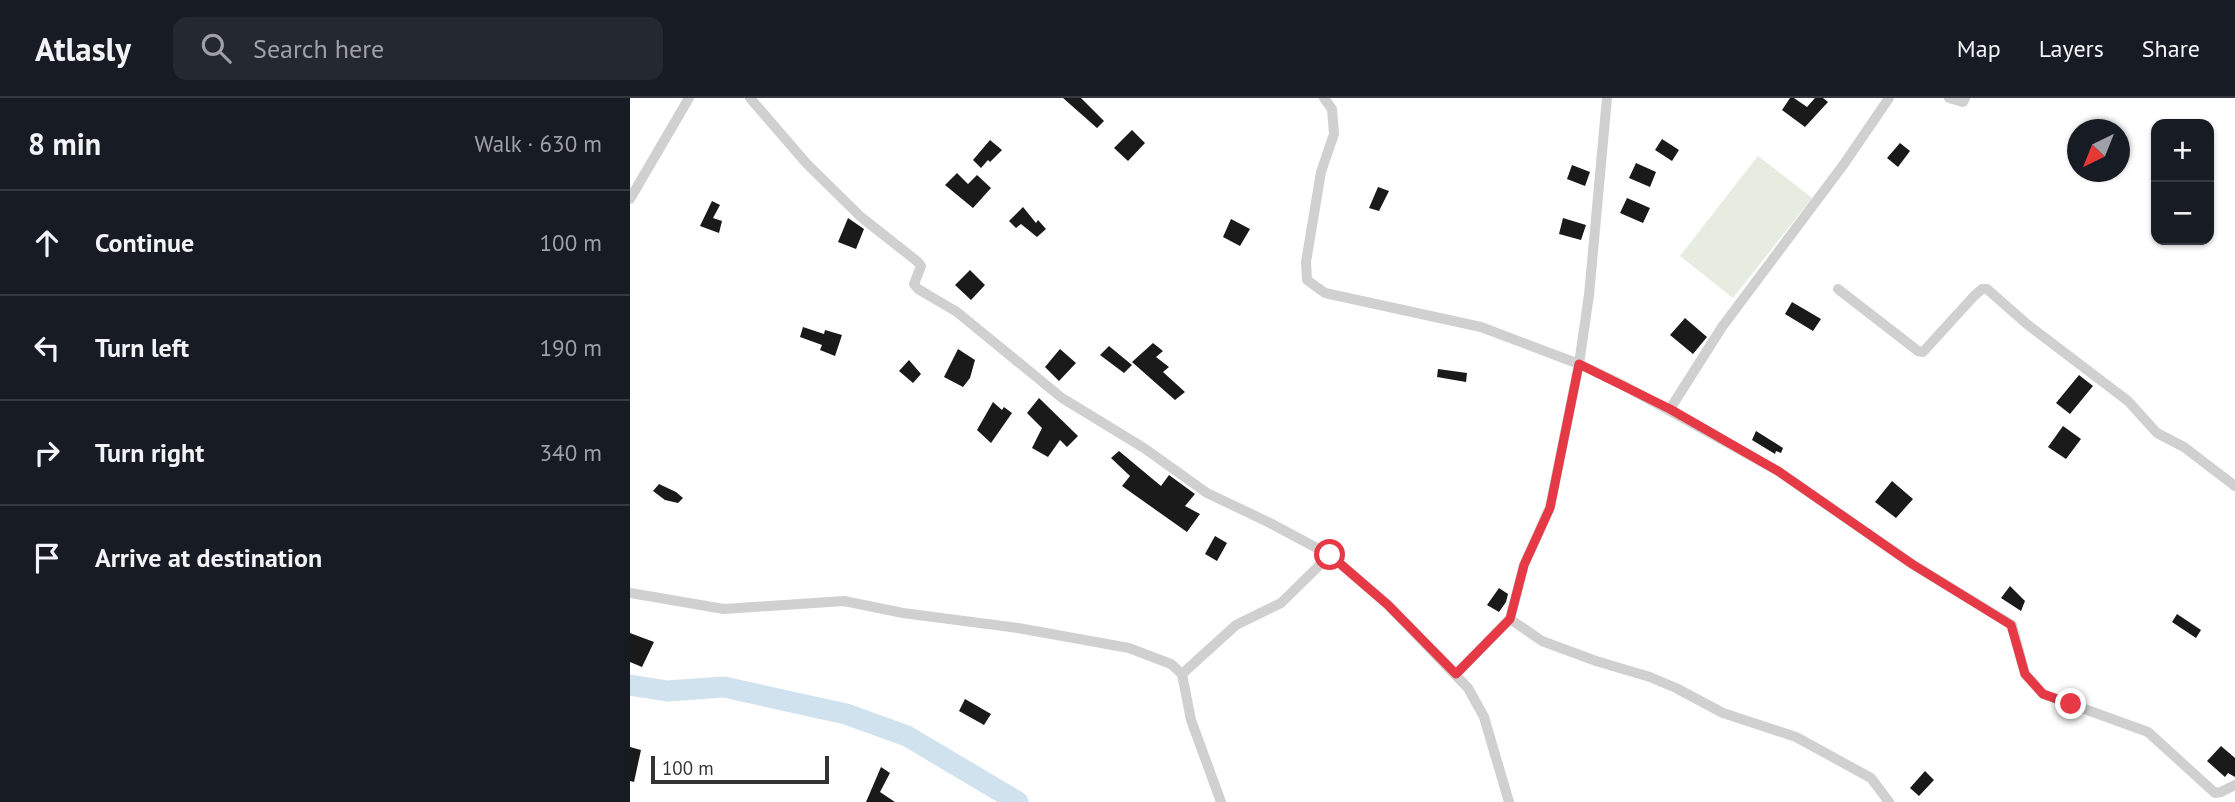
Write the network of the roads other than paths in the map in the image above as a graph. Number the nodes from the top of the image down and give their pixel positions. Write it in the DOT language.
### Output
graph roads {
  1 [pos="689,98"];
  2 [pos="750,98"];
  3 [pos="1324,98"];
  4 [pos="1607,98"];
  5 [pos="1889,98"];
  6 [pos="1949,98"];
  7 [pos="1965,98"];
  8 [pos="630,199"];
  9 [pos="1838,289"];
  10 [pos="1579,364"];
  11 [pos="1670,409"];
  12 [pos="2235,486"];
  13 [pos="1330,555"];
  14 [pos="630,593"];
  15 [pos="1510,619"];
  16 [pos="1182,674"];
  17 [pos="1456,674"];
  18 [pos="2235,785"];
  19 [pos="1221,802"];
  20 [pos="1509,802"];
  21 [pos="1889,802"];
  1 -- 8 [label="street"];
  2 -- 13 [label="street"];
  3 -- 10 [label="street"];
  4 -- 10 [label="street"];
  5 -- 11 [label="street"];
  6 -- 7 [label="street"];
  9 -- 12 [label="street"];
  10 -- 11 [label="street"];
  10 -- 15 [label="street"];
  11 -- 18 [label="street"];
  13 -- 16 [label="street"];
  13 -- 17 [label="street"];
  14 -- 16 [label="street"];
  15 -- 17 [label="street"];
  15 -- 21 [label="street"];
  16 -- 19 [label="street"];
  17 -- 20 [label="street"];
}
